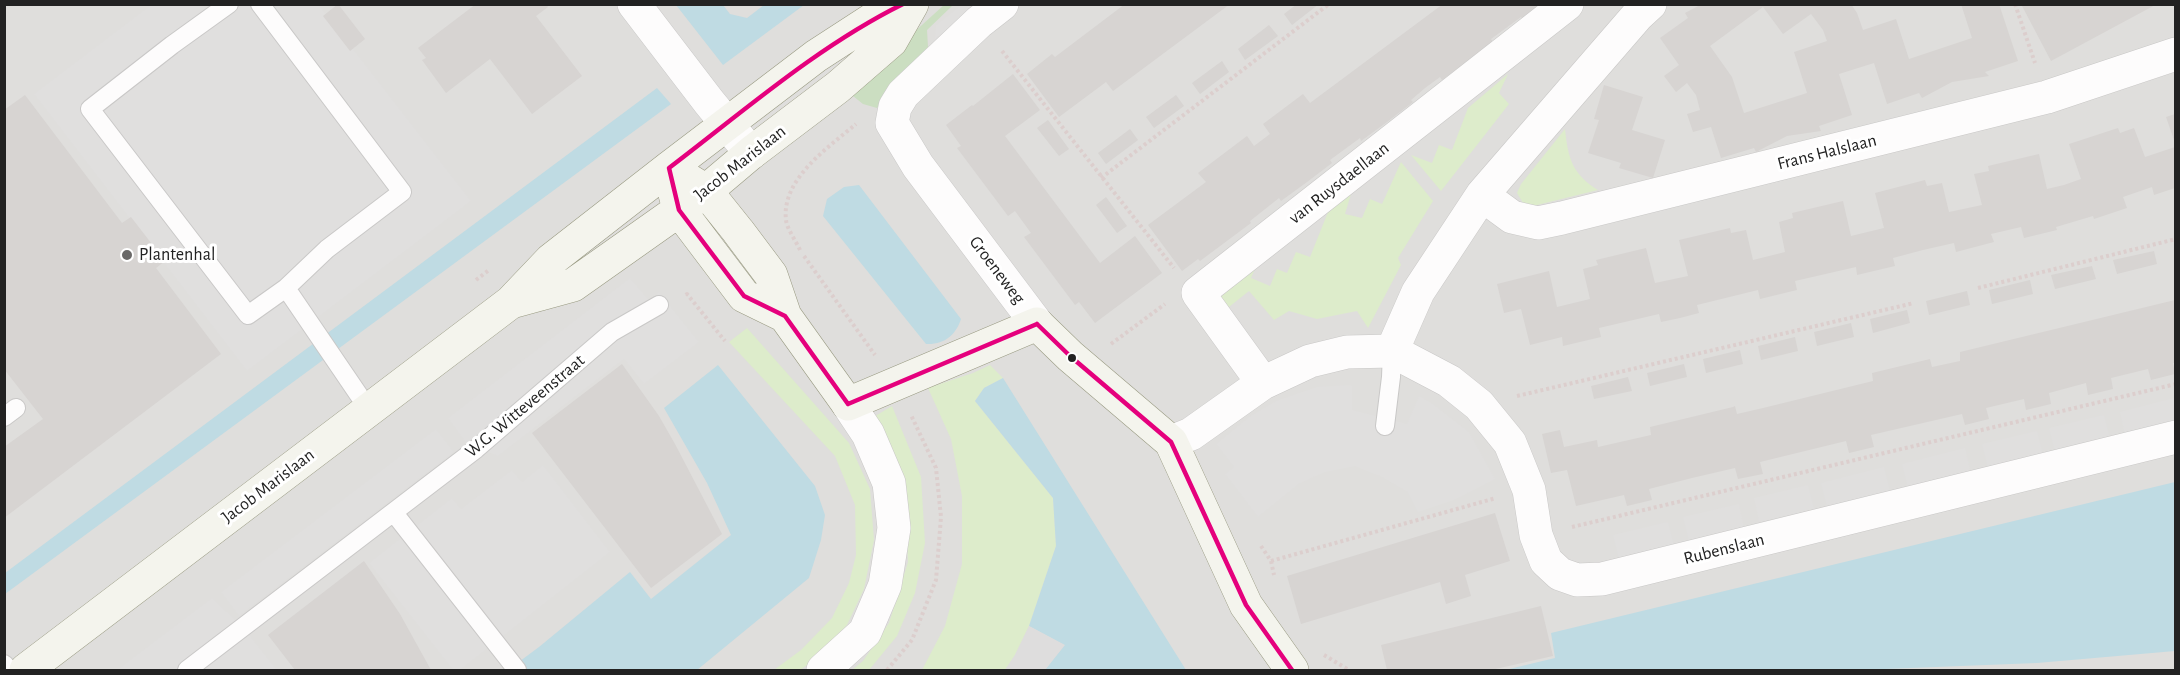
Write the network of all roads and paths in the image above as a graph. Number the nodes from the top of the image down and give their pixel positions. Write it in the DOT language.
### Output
graph roads {
  1 [pos="230,4"];
  2 [pos="260,4"];
  3 [pos="634,4"];
  4 [pos="904,4"];
  5 [pos="912,4"];
  6 [pos="1329,4"];
  7 [pos="1567,4"];
  8 [pos="1638,8"];
  9 [pos="991,13"];
  10 [pos="2175,54"];
  11 [pos="877,121"];
  12 [pos="728,125"];
  13 [pos="751,153"];
  14 [pos="669,168"];
  15 [pos="1101,178"];
  16 [pos="706,191"];
  17 [pos="1482,195"];
  18 [pos="679,210"];
  19 [pos="2175,239"];
  20 [pos="1174,268"];
  21 [pos="825,285"];
  22 [pos="286,288"];
  23 [pos="1978,288"];
  24 [pos="1171,300"];
  25 [pos="511,302"];
  26 [pos="1914,303"];
  27 [pos="659,305"];
  28 [pos="785,316"];
  29 [pos="1037,324"];
  30 [pos="725,341"];
  31 [pos="1392,351"];
  32 [pos="1089,370"];
  33 [pos="1263,383"];
  34 [pos="2175,384"];
  35 [pos="848,404"];
  36 [pos="1479,405"];
  37 [pos="369,410"];
  38 [pos="1385,426"];
  39 [pos="2175,437"];
  40 [pos="1171,442"];
  41 [pos="1529,490"];
  42 [pos="394,513"];
  43 [pos="1536,535"];
  44 [pos="1271,561"];
  45 [pos="4,664"];
  46 [pos="513,665"];
  47 [pos="10,670"];
  48 [pos="26,670"];
  49 [pos="187,670"];
  50 [pos="823,670"];
  51 [pos="1292,670"];
  1 -- 22 [label="lane"];
  2 -- 22 [label="lane"];
  3 -- 12 [label="street"];
  4 -- 12 [label="main road, Jacob Marislaan"];
  5 -- 13 [label="main road, Jacob Marislaan"];
  6 -- 15 [label="path"];
  7 -- 33 [label="street, van Ruysdaellaan"];
  8 -- 17 [label="street"];
  9 -- 11 [label="street"];
  9 -- 15 [label="path"];
  10 -- 17 [label="street, Frans Halslaan"];
  11 -- 21 [label="path"];
  11 -- 29 [label="street, Groeneweg"];
  12 -- 13 [label="street"];
  12 -- 14 [label="main road, Jacob Marislaan"];
  13 -- 16 [label="main road, Jacob Marislaan"];
  14 -- 16 [label="main road"];
  14 -- 18 [label="main road"];
  14 -- 25 [label="main road, Jacob Marislaan"];
  15 -- 20 [label="path"];
  16 -- 18 [label="main road, Jacob Marislaan"];
  16 -- 28 [label="main road"];
  17 -- 31 [label="street"];
  18 -- 25 [label="main road, Jacob Marislaan"];
  18 -- 28 [label="main road"];
  19 -- 23 [label="path"];
  22 -- 37 [label="lane"];
  24 -- 32 [label="path"];
  25 -- 37 [label="main road, Jacob Marislaan"];
  26 -- 36 [label="path"];
  27 -- 30 [label="path"];
  27 -- 42 [label="lane, W.G. Witteveenstraat"];
  28 -- 35 [label="main road"];
  29 -- 32 [label="main road, Groeneweg"];
  29 -- 35 [label="main road"];
  31 -- 33 [label="street"];
  31 -- 36 [label="street, Rubenslaan"];
  31 -- 38 [label="lane"];
  32 -- 40 [label="main road, Groeneweg"];
  33 -- 40 [label="street"];
  34 -- 43 [label="path"];
  35 -- 50 [label="street"];
  36 -- 41 [label="street, Rubenslaan"];
  37 -- 48 [label="main road, Jacob Marislaan"];
  39 -- 43 [label="street, Rubenslaan"];
  40 -- 51 [label="main road, Groeneweg"];
  41 -- 43 [label="street, Rubenslaan"];
  41 -- 44 [label="path"];
  42 -- 46 [label="lane"];
  42 -- 49 [label="lane, W.G. Witteveenstraat"];
  45 -- 47 [label="lane"];
}
